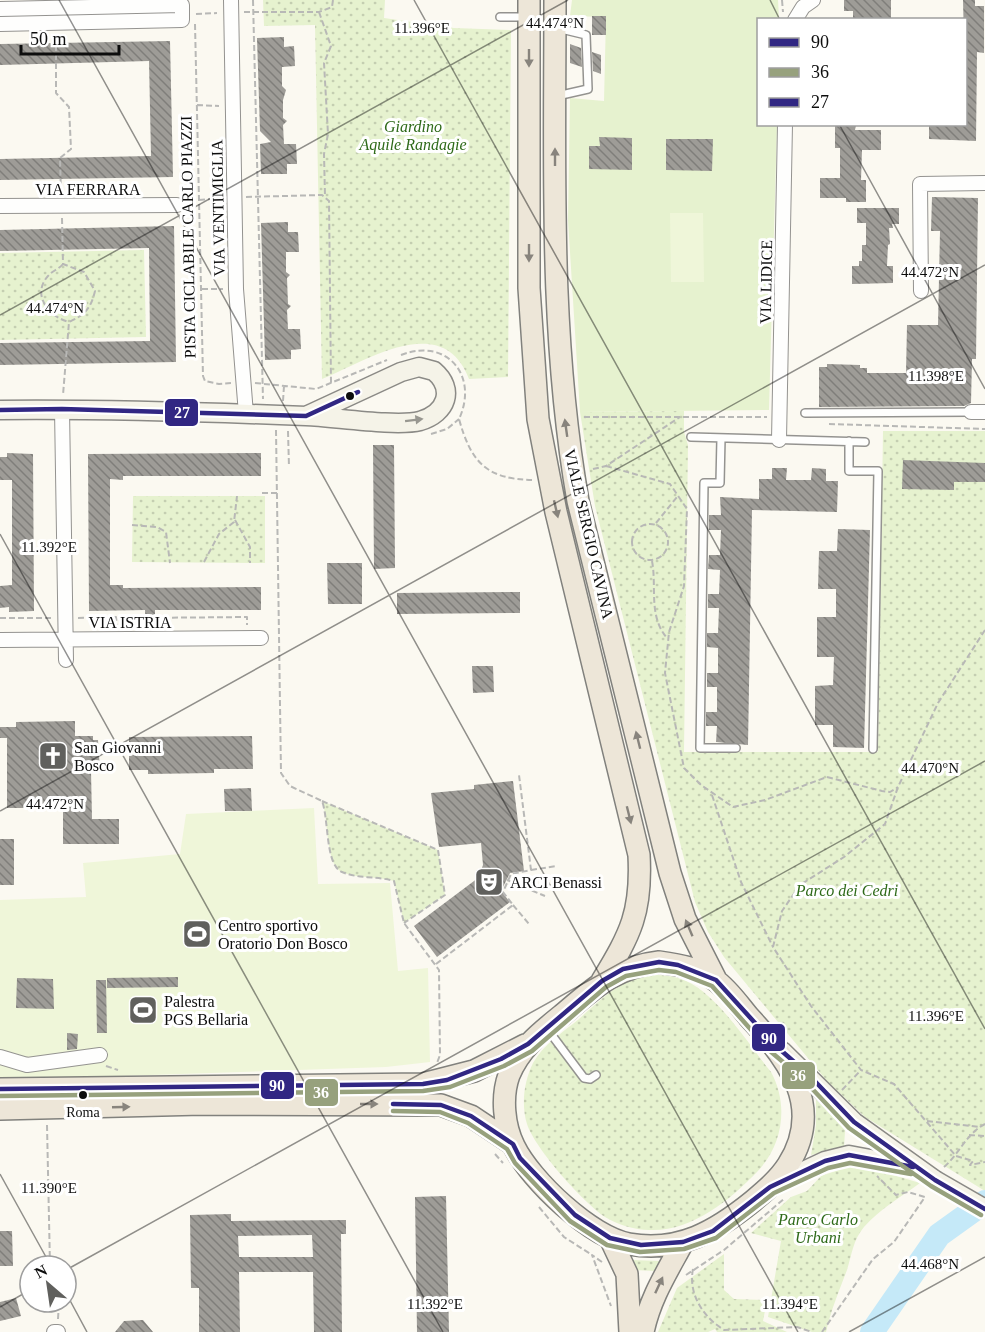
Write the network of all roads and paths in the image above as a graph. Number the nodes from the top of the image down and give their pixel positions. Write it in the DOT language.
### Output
graph roads {
  1 [pos="253,0"];
  2 [pos="333,0"];
  3 [pos="555,0"];
  4 [pos="782,0"];
  5 [pos="813,0"];
  6 [pos="231,6"];
  7 [pos="0,9"];
  8 [pos="529,9"];
  9 [pos="253,11"];
  10 [pos="191,12"];
  11 [pos="319,12"];
  12 [pos="783,12"];
  13 [pos="500,17"];
  14 [pos="796,18"];
  15 [pos="0,24"];
  16 [pos="555,27"];
  17 [pos="555,96"];
  18 [pos="785,126"];
  19 [pos="985,183"];
  20 [pos="325,196"];
  21 [pos="256,197"];
  22 [pos="235,198"];
  23 [pos="199,200"];
  24 [pos="177,205"];
  25 [pos="0,206"];
  26 [pos="63,264"];
  27 [pos="921,291"];
  28 [pos="69,322"];
  29 [pos="245,382"];
  30 [pos="261,383"];
  31 [pos="284,386"];
  32 [pos="62,409"];
  33 [pos="0,410"];
  34 [pos="978,412"];
  35 [pos="805,413"];
  36 [pos="246,414"];
  37 [pos="306,416"];
  38 [pos="576,417"];
  39 [pos="459,419"];
  40 [pos="284,426"];
  41 [pos="288,430"];
  42 [pos="692,437"];
  43 [pos="721,438"];
  44 [pos="779,440"];
  45 [pos="849,441"];
  46 [pos="865,442"];
  47 [pos="606,466"];
  48 [pos="289,467"];
  49 [pos="593,469"];
  50 [pos="532,480"];
  51 [pos="277,493"];
  52 [pos="262,494"];
  53 [pos="237,496"];
  54 [pos="677,497"];
  55 [pos="235,520"];
  56 [pos="656,524"];
  57 [pos="132,525"];
  58 [pos="652,561"];
  59 [pos="204,562"];
  60 [pos="170,563"];
  61 [pos="250,563"];
  62 [pos="0,618"];
  63 [pos="65,618"];
  64 [pos="136,629"];
  65 [pos="126,630"];
  66 [pos="985,630"];
  67 [pos="257,633"];
  68 [pos="65,639"];
  69 [pos="668,639"];
  70 [pos="0,640"];
  71 [pos="66,660"];
  72 [pos="736,748"];
  73 [pos="873,749"];
  74 [pos="519,775"];
  75 [pos="898,787"];
  76 [pos="711,793"];
  77 [pos="322,801"];
  78 [pos="557,866"];
  79 [pos="531,870"];
  80 [pos="508,880"];
  81 [pos="545,896"];
  82 [pos="513,905"];
  83 [pos="404,923"];
  84 [pos="529,924"];
  85 [pos="773,947"];
  86 [pos="436,964"];
  87 [pos="716,980"];
  88 [pos="602,981"];
  89 [pos="546,1028"];
  90 [pos="528,1044"];
  91 [pos="776,1046"];
  92 [pos="0,1057"];
  93 [pos="101,1060"];
  94 [pos="434,1065"];
  95 [pos="861,1070"];
  96 [pos="126,1071"];
  97 [pos="596,1075"];
  98 [pos="0,1089"];
  99 [pos="203,1095"];
  100 [pos="837,1095"];
  101 [pos="0,1109"];
  102 [pos="46,1119"];
  103 [pos="927,1121"];
  104 [pos="985,1124"];
  105 [pos="980,1126"];
  106 [pos="969,1135"];
  107 [pos="985,1136"];
  108 [pos="513,1144"];
  109 [pos="491,1150"];
  110 [pos="956,1156"];
  111 [pos="985,1162"];
  112 [pos="918,1168"];
  113 [pos="508,1169"];
  114 [pos="938,1174"];
  115 [pos="778,1192"];
  116 [pos="896,1195"];
  117 [pos="535,1203"];
  118 [pos="983,1208"];
  119 [pos="610,1238"];
  120 [pos="683,1242"];
  121 [pos="50,1254"];
  122 [pos="592,1256"];
  123 [pos="606,1266"];
  124 [pos="612,1312"];
  125 [pos="58,1314"];
  126 [pos="57,1332"];
  127 [pos="630,1332"];
  128 [pos="644,1332"];
  129 [pos="812,1332"];
  130 [pos="822,1332"];
  1 -- 9 [label="path"];
  2 -- 11 [label="path"];
  3 -- 16 [label="main road, VIALE SERGIO CAVINA"];
  4 -- 12 [label="path"];
  5 -- 14 [label="street"];
  6 -- 9 [label="path"];
  6 -- 10 [label="path"];
  6 -- 22 [label="street, VIA VENTIMIGLIA"];
  7 -- 10 [label="street"];
  8 -- 13 [label="lane"];
  8 -- 88 [label="main road, VIALE SERGIO CAVINA, one-way"];
  9 -- 11 [label="path"];
  9 -- 21 [label="path"];
  10 -- 15 [label="street"];
  10 -- 23 [label="path, PISTA CICLABILE CARLO PIAZZI"];
  11 -- 20 [label="path"];
  16 -- 17 [label="main road, VIALE SERGIO CAVINA"];
  16 -- 17 [label="lane"];
  87 -- 17 [label="main road, VIALE SERGIO CAVINA, one-way"];
  18 -- 44 [label="street, VIA LIDICE"];
  19 -- 27 [label="street"];
  20 -- 21 [label="path"];
  20 -- 31 [label="path, PISTA CICLABILE CARLO PIAZZI"];
  21 -- 22 [label="path"];
  21 -- 30 [label="path"];
  22 -- 23 [label="path"];
  22 -- 29 [label="street, VIA VENTIMIGLIA"];
  23 -- 29 [label="path, PISTA CICLABILE CARLO PIAZZI"];
  24 -- 25 [label="street, VIA FERRARA"];
  26 -- 28 [label="path"];
  29 -- 30 [label="path, PISTA CICLABILE CARLO PIAZZI"];
  29 -- 36 [label="street, VIA VENTIMIGLIA"];
  30 -- 31 [label="path, PISTA CICLABILE CARLO PIAZZI"];
  30 -- 31 [label="path"];
  32 -- 33 [label="street"];
  32 -- 36 [label="street"];
  32 -- 63 [label="street"];
  34 -- 35 [label="lane"];
  36 -- 37 [label="street"];
  37 -- 37 [label="street, one-way"];
  38 -- 47 [label="path"];
  39 -- 50 [label="path"];
  40 -- 51 [label="path"];
  41 -- 48 [label="path"];
  42 -- 43 [label="lane"];
  43 -- 44 [label="lane"];
  43 -- 72 [label="lane"];
  44 -- 45 [label="lane"];
  45 -- 46 [label="lane"];
  45 -- 73 [label="lane"];
  47 -- 49 [label="path"];
  47 -- 54 [label="path"];
  51 -- 52 [label="path"];
  51 -- 77 [label="path"];
  53 -- 55 [label="path"];
  54 -- 56 [label="path"];
  54 -- 69 [label="path"];
  55 -- 59 [label="path"];
  55 -- 61 [label="path"];
  56 -- 58 [label="path"];
  56 -- 58 [label="path"];
  57 -- 60 [label="path"];
  58 -- 69 [label="path"];
  62 -- 63 [label="path"];
  63 -- 65 [label="path"];
  63 -- 68 [label="street"];
  64 -- 67 [label="path"];
  66 -- 75 [label="path"];
  67 -- 68 [label="street, VIA ISTRIA"];
  68 -- 70 [label="street, VIA ISTRIA"];
  68 -- 71 [label="street"];
  69 -- 76 [label="path"];
  74 -- 79 [label="path"];
  75 -- 76 [label="path"];
  75 -- 85 [label="path"];
  76 -- 85 [label="path"];
  77 -- 83 [label="path"];
  77 -- 83 [label="path"];
  78 -- 79 [label="path"];
  79 -- 80 [label="path"];
  80 -- 81 [label="path"];
  80 -- 82 [label="path"];
  82 -- 84 [label="path"];
  82 -- 86 [label="path"];
  83 -- 86 [label="path"];
  85 -- 95 [label="path"];
  86 -- 94 [label="path"];
  87 -- 88 [label="main road"];
  87 -- 91 [label="main road"];
  88 -- 89 [label="main road"];
  89 -- 90 [label="main road"];
  89 -- 97 [label="lane"];
  90 -- 99 [label="main road"];
  90 -- 108 [label="main road"];
  91 -- 112 [label="street"];
  91 -- 115 [label="main road"];
  92 -- 93 [label="street"];
  93 -- 96 [label="path"];
  95 -- 100 [label="path"];
  95 -- 103 [label="path"];
  98 -- 99 [label="main road"];
  101 -- 99 [label="main road, one-way"];
  99 -- 108 [label="main road, one-way"];
  102 -- 121 [label="path"];
  103 -- 105 [label="path"];
  103 -- 110 [label="path"];
  104 -- 105 [label="path"];
  105 -- 106 [label="path"];
  106 -- 107 [label="path"];
  106 -- 110 [label="path"];
  108 -- 119 [label="main road"];
  109 -- 113 [label="path"];
  110 -- 111 [label="path"];
  110 -- 114 [label="path"];
  112 -- 114 [label="street"];
  112 -- 115 [label="street"];
  114 -- 118 [label="street, bridge"];
  115 -- 120 [label="main road"];
  115 -- 129 [label="path"];
  116 -- 130 [label="path"];
  117 -- 122 [label="path"];
  119 -- 120 [label="main road"];
  119 -- 127 [label="main road"];
  128 -- 120 [label="main road, one-way"];
  122 -- 123 [label="path"];
  122 -- 124 [label="path"];
  125 -- 126 [label="path"];
}
